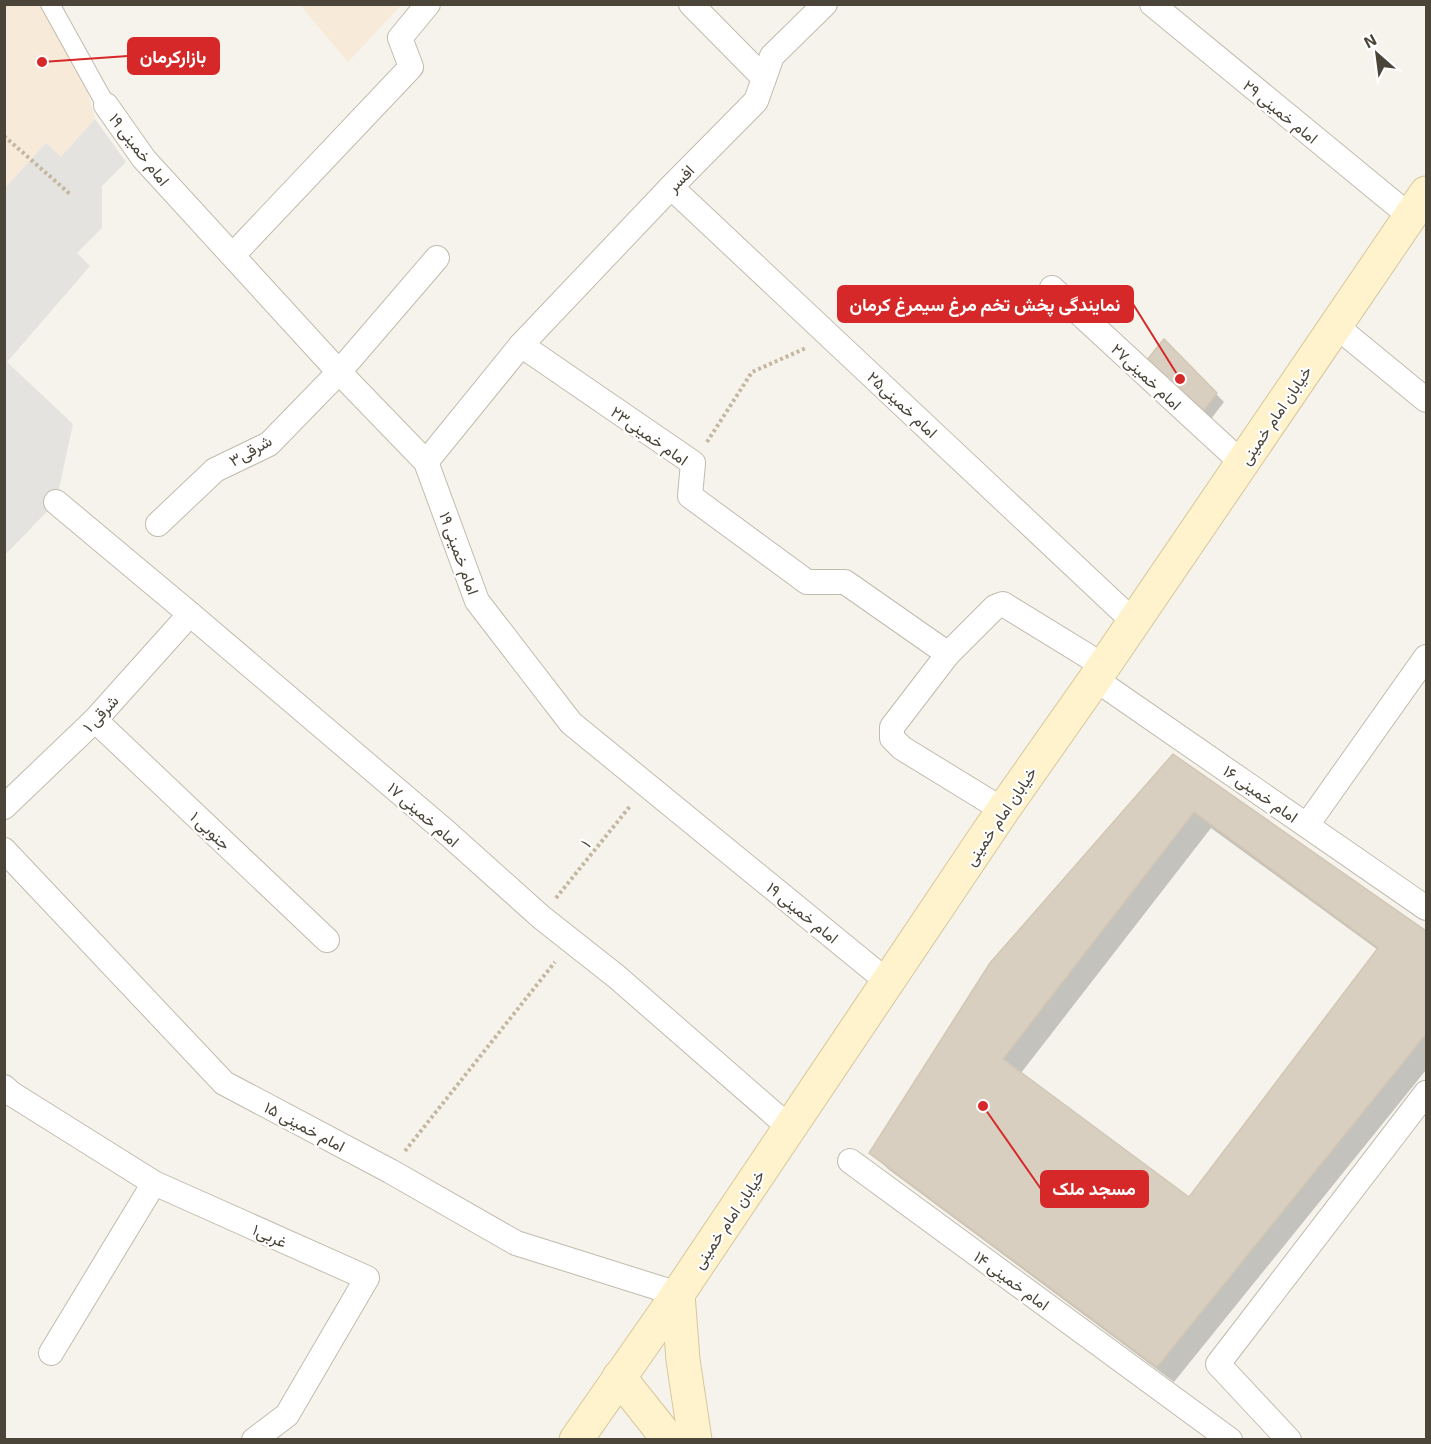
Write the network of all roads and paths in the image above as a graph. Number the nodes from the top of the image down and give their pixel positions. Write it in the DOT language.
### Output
graph roads {
  1 [pos="50,4"];
  2 [pos="428,4"];
  3 [pos="691,4"];
  4 [pos="825,4"];
  5 [pos="1152,4"];
  6 [pos="764,78"];
  7 [pos="106,105"];
  8 [pos="4,136"];
  9 [pos="671,187"];
  10 [pos="70,194"];
  11 [pos="1419,205"];
  12 [pos="232,255"];
  13 [pos="437,258"];
  14 [pos="1052,288"];
  15 [pos="1336,326"];
  16 [pos="832,337"];
  17 [pos="521,345"];
  18 [pos="339,372"];
  19 [pos="1426,400"];
  20 [pos="426,462"];
  21 [pos="693,463"];
  22 [pos="1242,463"];
  23 [pos="56,502"];
  24 [pos="159,524"];
  25 [pos="190,614"];
  26 [pos="1134,622"];
  27 [pos="948,654"];
  28 [pos="1426,657"];
  29 [pos="1100,672"];
  30 [pos="95,720"];
  31 [pos="648,785"];
  32 [pos="4,807"];
  33 [pos="1003,810"];
  34 [pos="1307,825"];
  35 [pos="4,850"];
  36 [pos="1426,908"];
  37 [pos="541,917"];
  38 [pos="327,940"];
  39 [pos="572,941"];
  40 [pos="888,982"];
  41 [pos="4,1087"];
  42 [pos="1426,1093"];
  43 [pos="789,1127"];
  44 [pos="850,1161"];
  45 [pos="390,1171"];
  46 [pos="154,1183"];
  47 [pos="678,1294"];
  48 [pos="51,1353"];
  49 [pos="619,1377"];
  50 [pos="581,1437"];
  51 [pos="254,1440"];
  52 [pos="669,1440"];
  53 [pos="695,1440"];
  54 [pos="1230,1440"];
  55 [pos="1288,1440"];
  1 -- 7 [label="street"];
  2 -- 12 [label="street"];
  3 -- 6 [label="street"];
  4 -- 6 [label="street, افسر"];
  5 -- 11 [label="street, امام خمینی ۲۹"];
  6 -- 9 [label="street, افسر"];
  7 -- 12 [label="street, امام خمینی ۱۹"];
  8 -- 10 [label="path"];
  9 -- 16 [label="street, امام خمینی۲۵"];
  9 -- 17 [label="street, افسر"];
  11 -- 15 [label="main road, خیابان امام خمینی"];
  12 -- 18 [label="street, امام خمینی ۱۹"];
  13 -- 18 [label="street, شرقی۳"];
  14 -- 22 [label="street, امام خمینی۲۷"];
  15 -- 19 [label="street"];
  15 -- 22 [label="main road, خیابان امام خمینی"];
  16 -- 21 [label="path"];
  16 -- 26 [label="street, امام خمینی۲۵"];
  17 -- 20 [label="street, افسر"];
  17 -- 21 [label="street, امام خمینی۲۳"];
  18 -- 20 [label="street, امام خمینی ۱۹"];
  18 -- 24 [label="street, شرقی۳"];
  20 -- 31 [label="street, امام خمینی ۱۹"];
  21 -- 27 [label="street, امام خمینی۲۳"];
  22 -- 26 [label="main road, خیابان امام خمینی"];
  23 -- 25 [label="street, امام خمینی ۱۷"];
  25 -- 30 [label="street, ۱ شرقی"];
  25 -- 37 [label="street, امام خمینی ۱۷"];
  26 -- 29 [label="main road, خیابان امام خمینی"];
  27 -- 29 [label="street, امام خمینی ۱۶"];
  27 -- 33 [label="street"];
  28 -- 34 [label="street"];
  29 -- 33 [label="main road, خیابان امام خمینی"];
  29 -- 34 [label="street, امام خمینی ۱۶"];
  30 -- 32 [label="street, ۱ شرقی"];
  30 -- 38 [label="street, ۱ جنوبی"];
  31 -- 37 [label="path, ۱"];
  31 -- 40 [label="street, امام خمینی ۱۹"];
  33 -- 40 [label="main road, خیابان امام خمینی"];
  34 -- 36 [label="street, امام خمینی ۱۶"];
  35 -- 45 [label="street, امام خمینی ۱۵"];
  37 -- 39 [label="street, امام خمینی ۱۷"];
  39 -- 43 [label="street, امام خمینی ۱۷"];
  39 -- 45 [label="path"];
  40 -- 43 [label="main road, خیابان امام خمینی"];
  41 -- 46 [label="street, غربی۱"];
  42 -- 55 [label="street"];
  43 -- 47 [label="main road, خیابان امام خمینی"];
  44 -- 54 [label="street, امام خمینی ۱۴"];
  45 -- 47 [label="street, امام خمینی ۱۵"];
  46 -- 48 [label="street"];
  46 -- 51 [label="street, غربی۱"];
  47 -- 49 [label="main road, خیابان امام خمینی"];
  47 -- 53 [label="main road"];
  49 -- 50 [label="main road, خیابان امام خمینی"];
  49 -- 52 [label="main road"];
}
